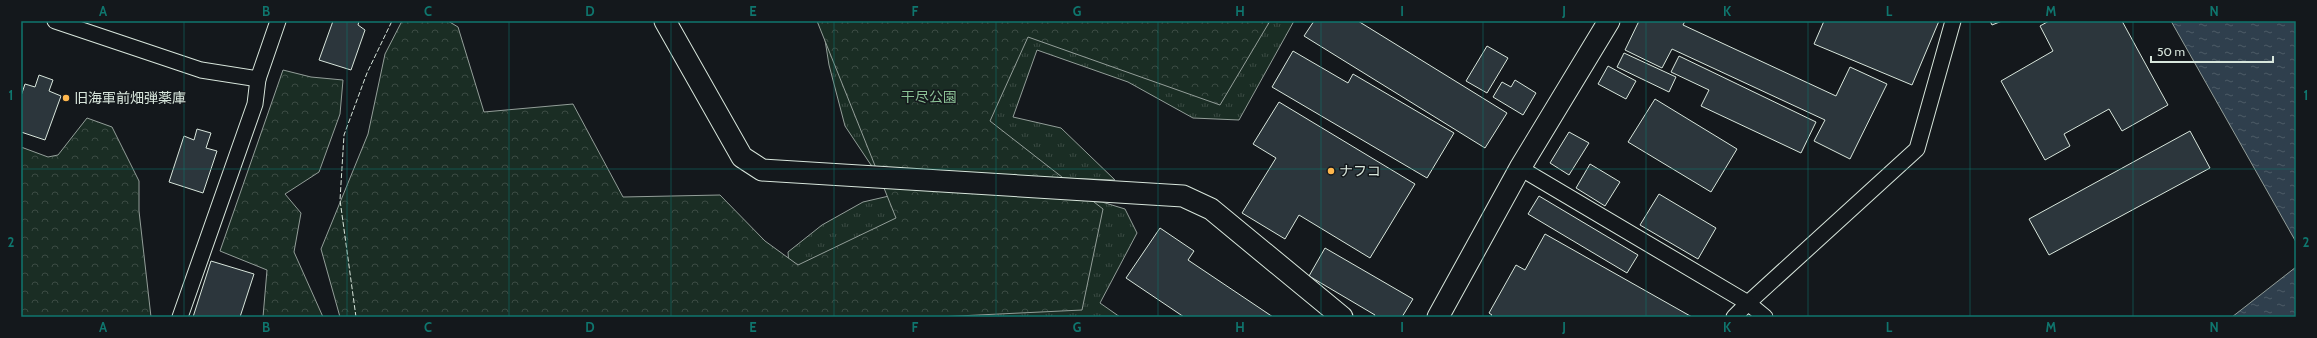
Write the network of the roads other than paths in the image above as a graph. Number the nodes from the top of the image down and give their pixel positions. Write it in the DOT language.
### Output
graph roads {
  1 [pos="55,21"];
  2 [pos="278,21"];
  3 [pos="665,21"];
  4 [pos="1609,21"];
  5 [pos="1953,21"];
  6 [pos="258,79"];
  7 [pos="1520,168"];
  8 [pos="1748,303"];
  9 [pos="180,317"];
  10 [pos="1342,317"];
  11 [pos="1438,317"];
  12 [pos="1734,317"];
  13 [pos="1765,317"];
  1 -- 6 [label="street"];
  2 -- 6 [label="street"];
  3 -- 10 [label="street"];
  4 -- 7 [label="street"];
  5 -- 8 [label="street"];
  6 -- 9 [label="street"];
  7 -- 8 [label="street"];
  7 -- 11 [label="street"];
  8 -- 12 [label="street"];
  8 -- 13 [label="street"];
}
